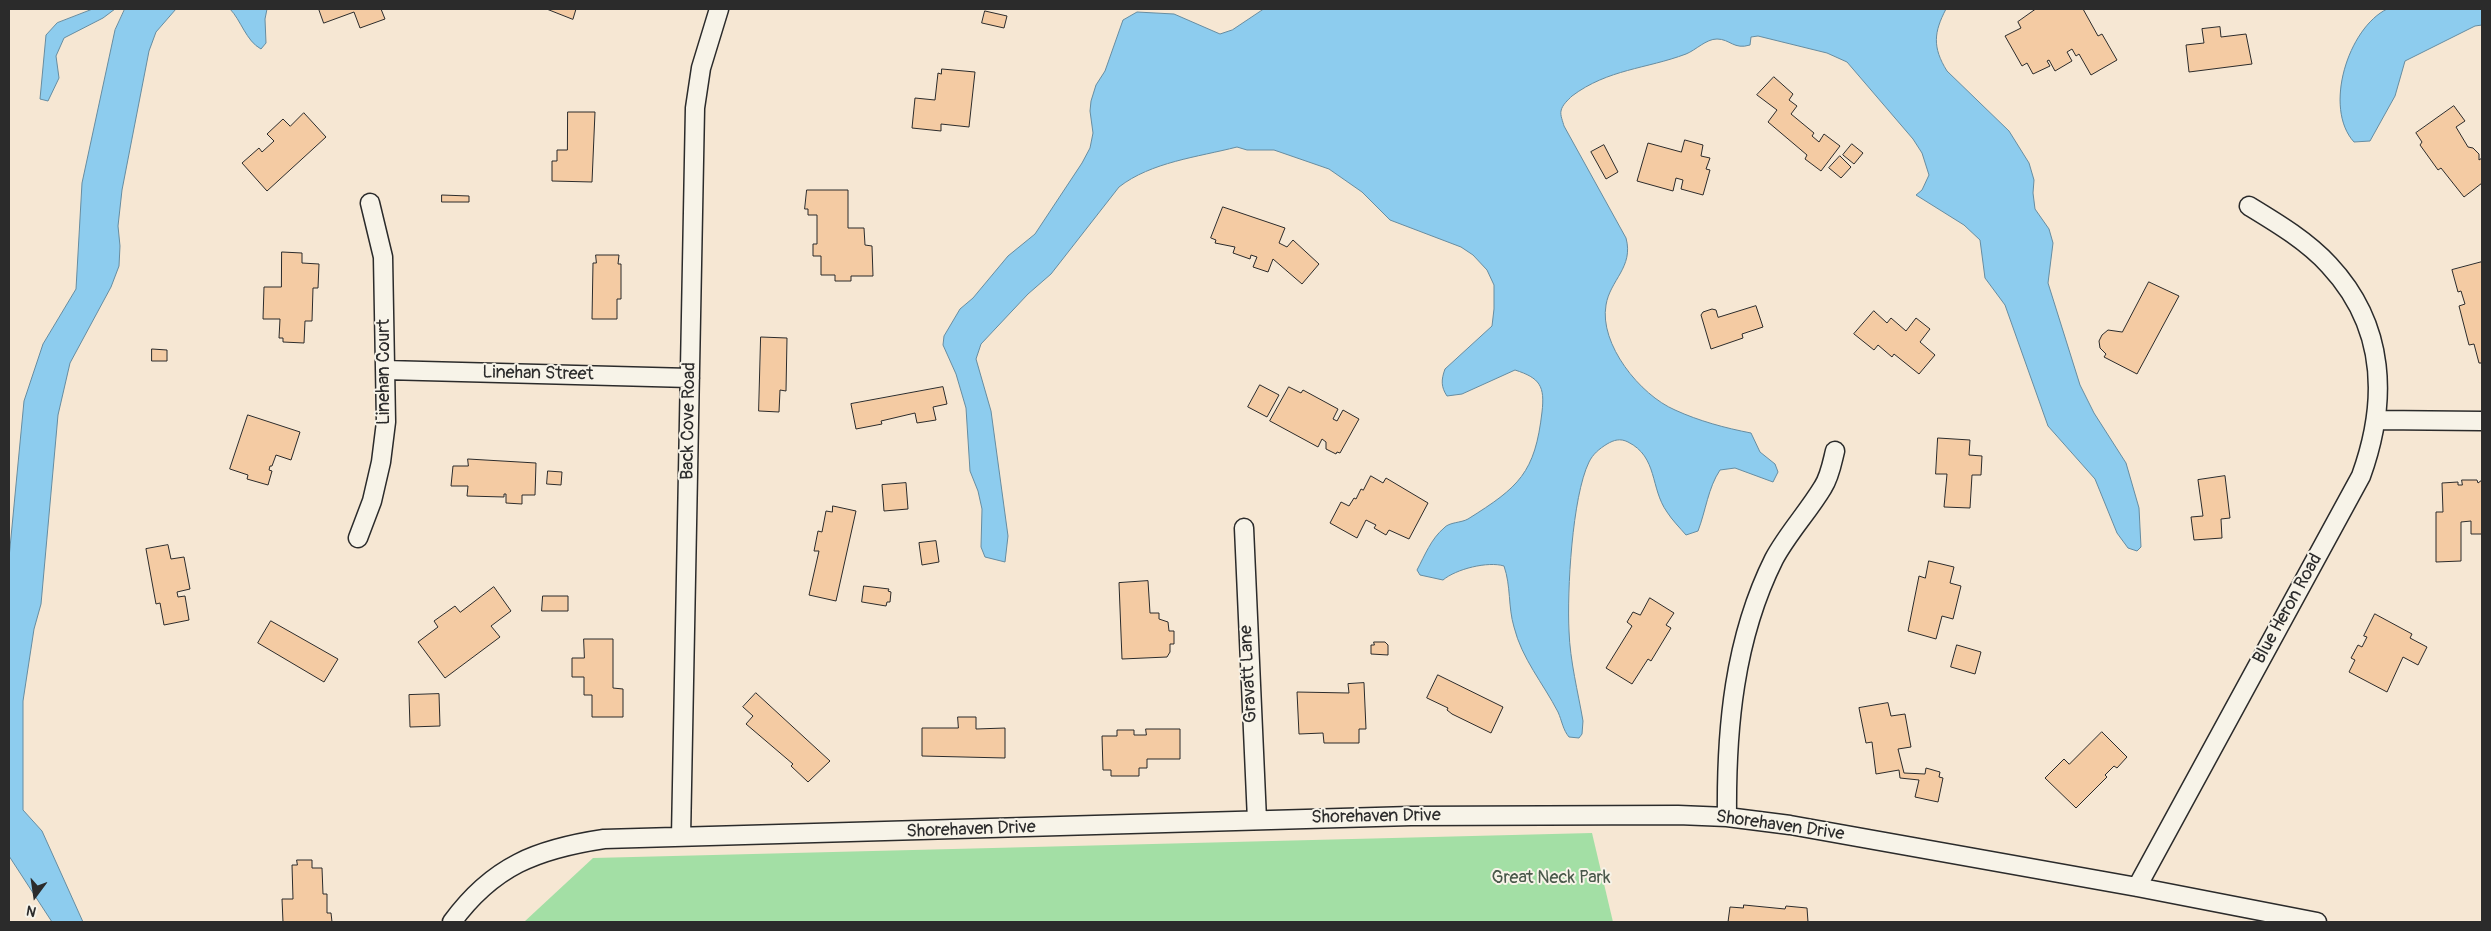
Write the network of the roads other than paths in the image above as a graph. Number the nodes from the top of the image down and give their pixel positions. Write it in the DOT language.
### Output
graph roads {
  1 [pos="719,9"];
  2 [pos="370,203"];
  3 [pos="2249,206"];
  4 [pos="386,370"];
  5 [pos="690,378"];
  6 [pos="2377,420"];
  7 [pos="2482,421"];
  8 [pos="1835,451"];
  9 [pos="1244,528"];
  10 [pos="358,538"];
  11 [pos="1727,817"];
  12 [pos="1257,820"];
  13 [pos="681,837"];
  14 [pos="2137,887"];
  15 [pos="452,922"];
  16 [pos="2317,922"];
  1 -- 5 [label="street, Back Cove Road"];
  2 -- 4 [label="street, Linehan Court"];
  3 -- 6 [label="street, Blue Heron Road"];
  4 -- 5 [label="street, Linehan Street"];
  4 -- 10 [label="street, Linehan Court"];
  5 -- 13 [label="street, Back Cove Road"];
  6 -- 7 [label="street"];
  6 -- 14 [label="street, Blue Heron Road"];
  8 -- 11 [label="street"];
  9 -- 12 [label="street, Gravatt Lane"];
  11 -- 12 [label="street, Shorehaven Drive"];
  11 -- 14 [label="street, Shorehaven Drive"];
  12 -- 13 [label="street, Shorehaven Drive"];
  13 -- 15 [label="street, Shorehaven Drive"];
  14 -- 16 [label="street, Shorehaven Drive"];
}
